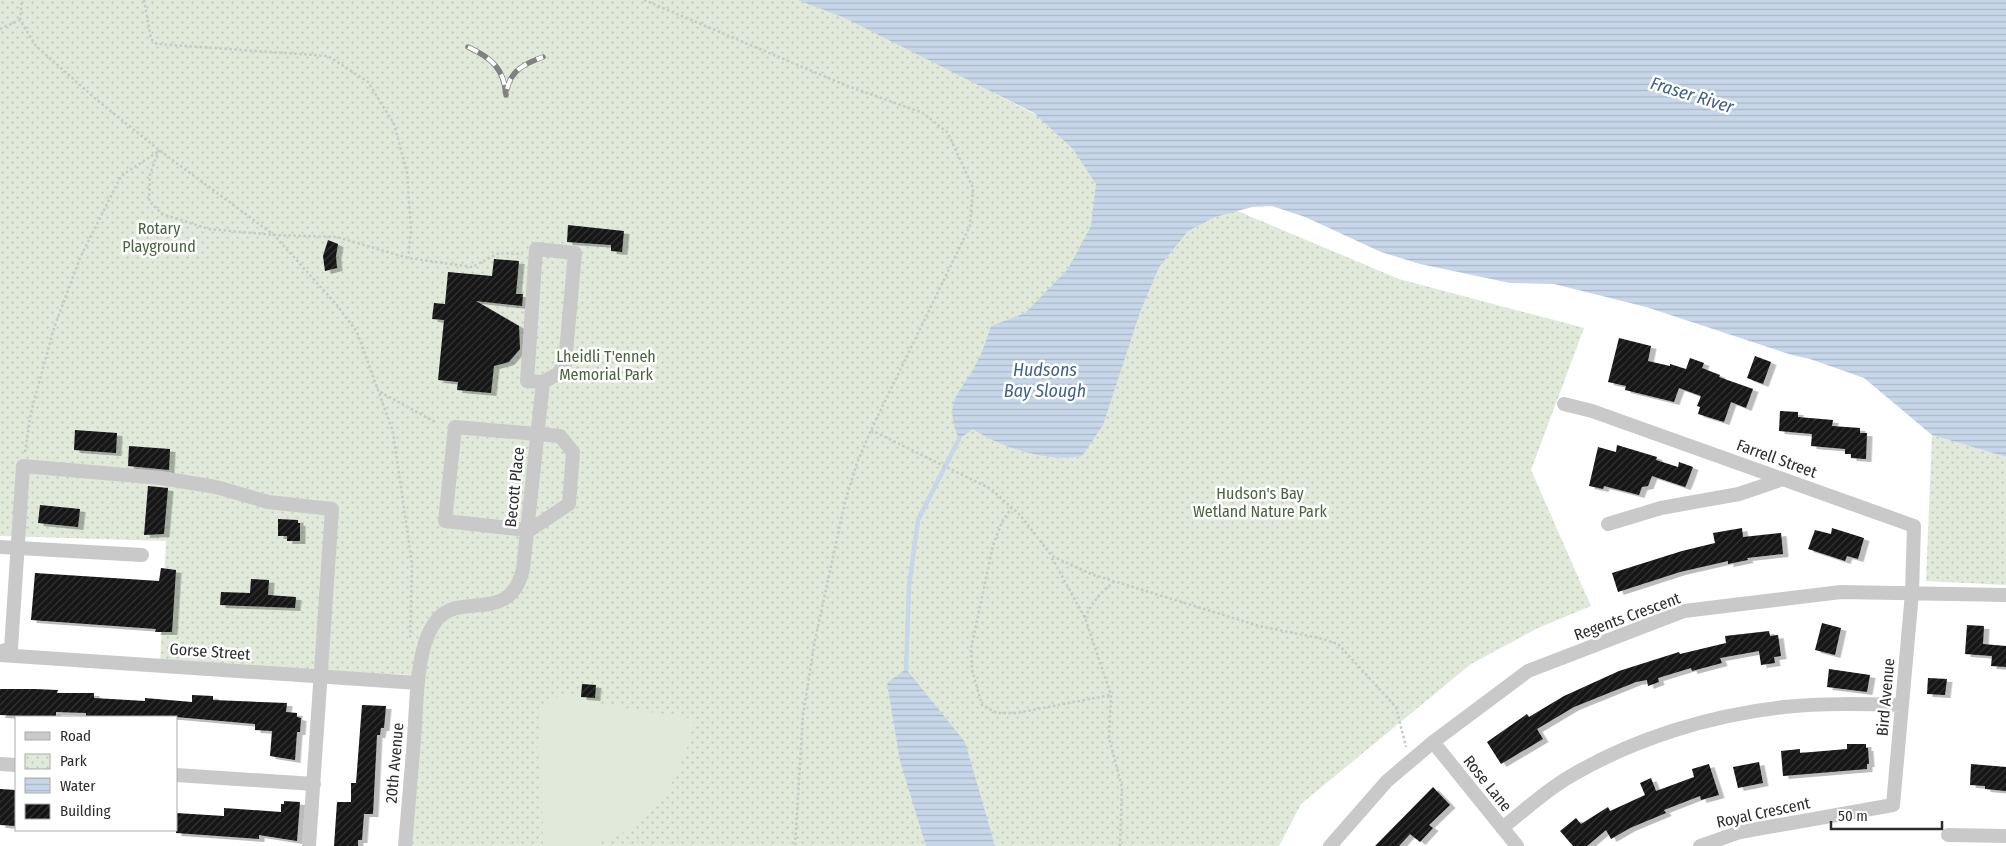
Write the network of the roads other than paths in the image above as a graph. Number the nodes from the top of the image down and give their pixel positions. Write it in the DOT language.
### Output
graph roads {
  1 [pos="543,382"];
  2 [pos="1564,404"];
  3 [pos="537,434"];
  4 [pos="1783,479"];
  5 [pos="1608,524"];
  6 [pos="527,531"];
  7 [pos="0,547"];
  8 [pos="17,548"];
  9 [pos="142,555"];
  10 [pos="1912,593"];
  11 [pos="2006,594"];
  12 [pos="0,653"];
  13 [pos="322,676"];
  14 [pos="418,683"];
  15 [pos="1902,705"];
  16 [pos="1432,742"];
  17 [pos="0,764"];
  18 [pos="15,765"];
  19 [pos="178,775"];
  20 [pos="314,784"];
  21 [pos="1893,805"];
  22 [pos="1502,828"];
  23 [pos="1948,835"];
  24 [pos="1999,839"];
  25 [pos="309,846"];
  26 [pos="405,846"];
  27 [pos="1330,846"];
  28 [pos="1517,846"];
  29 [pos="1700,846"];
  1 -- 1 [label="street"];
  1 -- 3 [label="street, Becott Place"];
  2 -- 4 [label="street, Farrell Street"];
  3 -- 6 [label="street, Becott Place"];
  3 -- 6 [label="street"];
  3 -- 6 [label="street"];
  4 -- 5 [label="street"];
  4 -- 10 [label="street, Farrell Street"];
  6 -- 14 [label="street, Becott Place"];
  7 -- 8 [label="street"];
  8 -- 9 [label="street"];
  8 -- 12 [label="street"];
  8 -- 13 [label="street"];
  10 -- 11 [label="street, Regents Crescent"];
  10 -- 15 [label="street, Bird Avenue"];
  10 -- 16 [label="street, Regents Crescent"];
  12 -- 13 [label="street, Gorse Street"];
  13 -- 14 [label="street, Gorse Street"];
  13 -- 20 [label="street"];
  14 -- 26 [label="street, 20th Avenue"];
  15 -- 21 [label="street, Bird Avenue"];
  15 -- 22 [label="street"];
  16 -- 22 [label="street, Rose Lane"];
  16 -- 27 [label="street, Regents Crescent"];
  17 -- 18 [label="street"];
  19 -- 20 [label="street"];
  20 -- 25 [label="street"];
  21 -- 29 [label="street, Royal Crescent"];
  22 -- 28 [label="street, Rose Lane"];
  23 -- 24 [label="street"];
}
